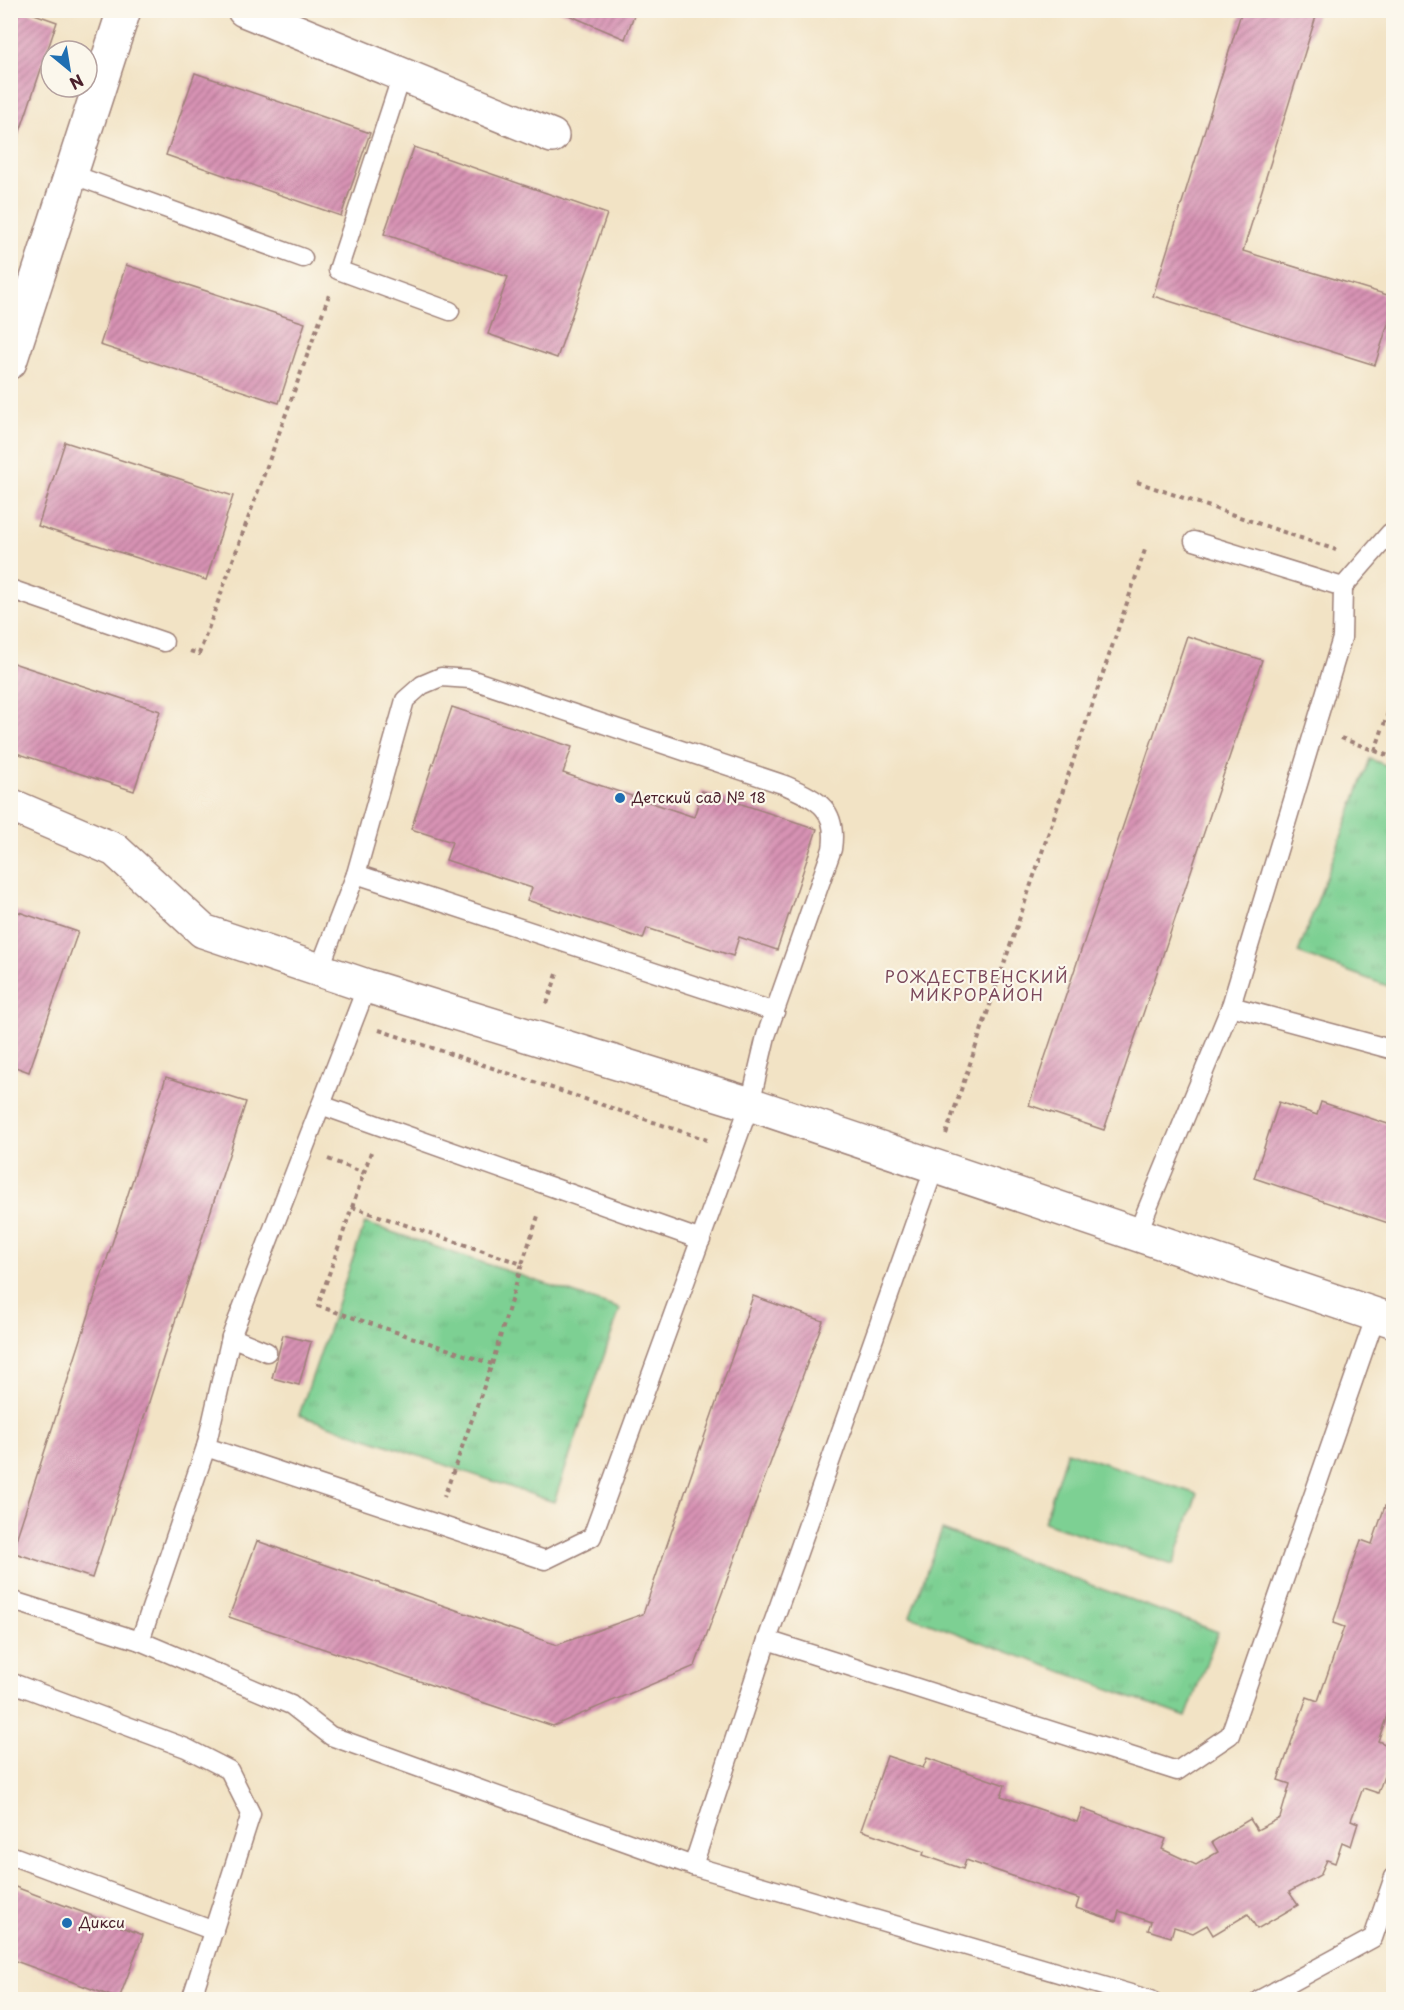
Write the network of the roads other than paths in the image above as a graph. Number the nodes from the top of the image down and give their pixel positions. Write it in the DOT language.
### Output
graph roads {
  1 [pos="124,10"];
  2 [pos="244,10"];
  3 [pos="402,75"];
  4 [pos="552,136"];
  5 [pos="71,174"];
  6 [pos="303,258"];
  7 [pos="450,311"];
  8 [pos="10,362"];
  9 [pos="1394,534"];
  10 [pos="1194,541"];
  11 [pos="1343,586"];
  12 [pos="10,589"];
  13 [pos="164,642"];
  14 [pos="10,805"];
  15 [pos="356,874"];
  16 [pos="319,970"];
  17 [pos="367,986"];
  18 [pos="1231,1006"];
  19 [pos="775,1012"];
  20 [pos="1394,1050"];
  21 [pos="750,1104"];
  22 [pos="321,1106"];
  23 [pos="934,1166"];
  24 [pos="1137,1234"];
  25 [pos="701,1239"];
  26 [pos="1385,1318"];
  27 [pos="231,1337"];
  28 [pos="267,1352"];
  29 [pos="206,1447"];
  30 [pos="10,1600"];
  31 [pos="767,1640"];
  32 [pos="140,1641"];
  33 [pos="10,1682"];
  34 [pos="10,1855"];
  35 [pos="693,1866"];
  36 [pos="1394,1877"];
  37 [pos="214,1931"];
  38 [pos="191,2000"];
  39 [pos="1151,2000"];
  40 [pos="1259,2000"];
  1 -- 5 [label="street"];
  2 -- 3 [label="street"];
  3 -- 4 [label="street"];
  3 -- 7 [label="lane"];
  5 -- 6 [label="lane"];
  5 -- 8 [label="street"];
  9 -- 11 [label="lane"];
  10 -- 11 [label="lane"];
  11 -- 18 [label="lane"];
  12 -- 13 [label="lane"];
  14 -- 16 [label="street"];
  15 -- 16 [label="lane"];
  15 -- 19 [label="lane"];
  15 -- 19 [label="lane"];
  16 -- 17 [label="street"];
  17 -- 21 [label="street"];
  17 -- 22 [label="lane"];
  18 -- 20 [label="lane"];
  18 -- 24 [label="lane"];
  19 -- 21 [label="lane"];
  21 -- 23 [label="street"];
  21 -- 25 [label="lane"];
  22 -- 25 [label="lane"];
  22 -- 27 [label="lane"];
  23 -- 24 [label="street"];
  23 -- 31 [label="lane"];
  24 -- 26 [label="street"];
  25 -- 29 [label="lane"];
  26 -- 31 [label="lane"];
  27 -- 28 [label="lane"];
  27 -- 29 [label="lane"];
  29 -- 32 [label="lane"];
  30 -- 32 [label="lane"];
  31 -- 35 [label="lane"];
  32 -- 35 [label="lane"];
  33 -- 37 [label="lane"];
  34 -- 37 [label="lane"];
  35 -- 39 [label="lane"];
  36 -- 40 [label="lane"];
  37 -- 38 [label="lane"];
}
